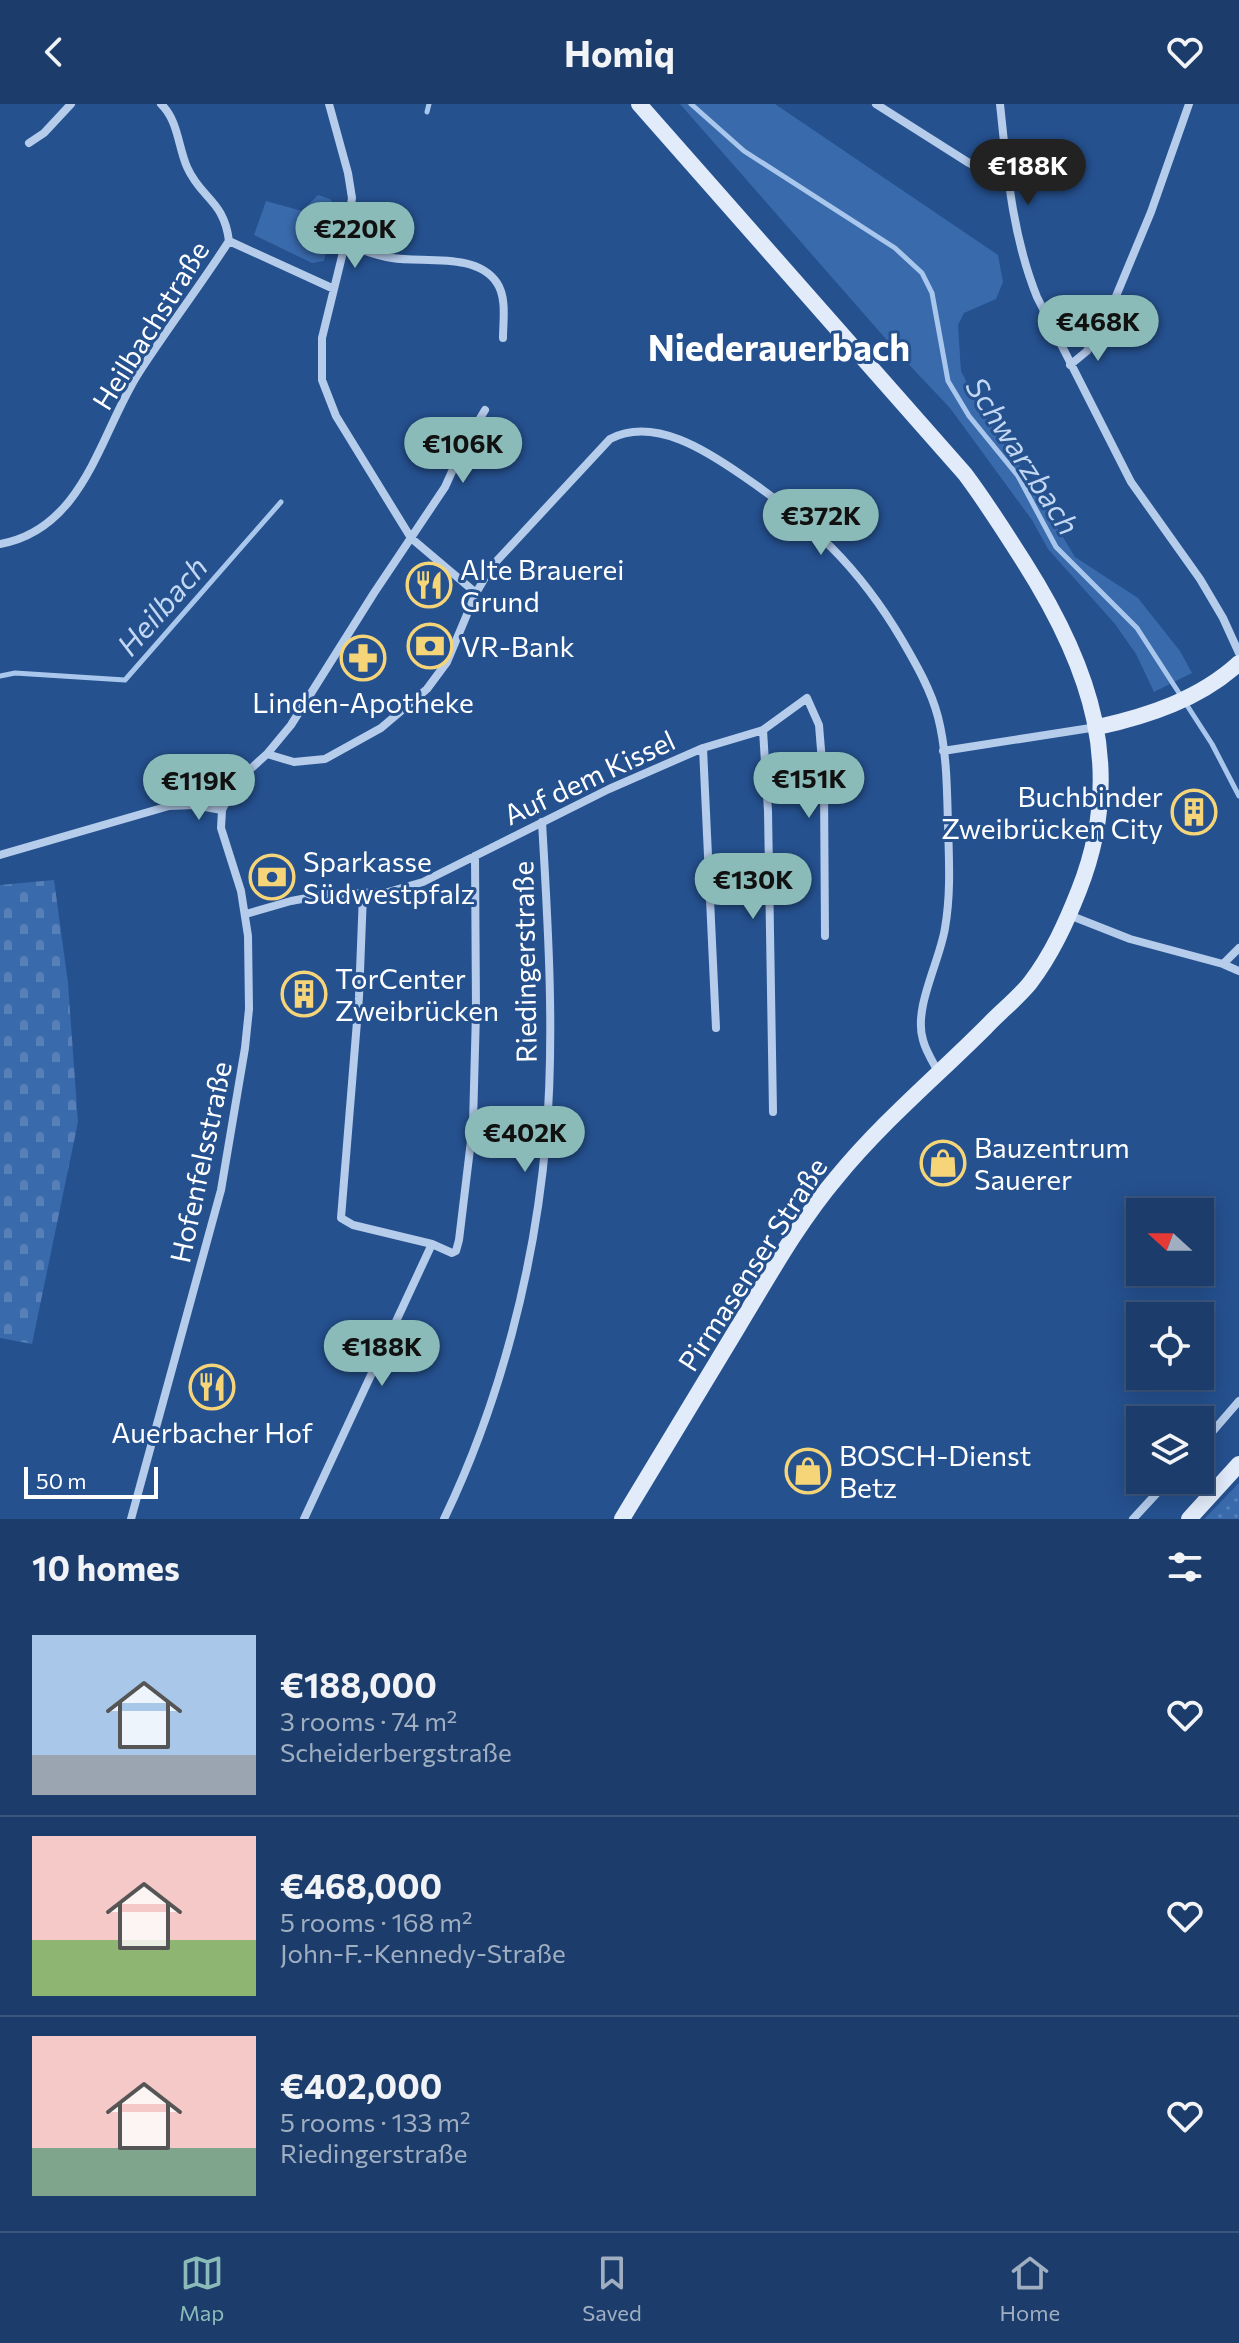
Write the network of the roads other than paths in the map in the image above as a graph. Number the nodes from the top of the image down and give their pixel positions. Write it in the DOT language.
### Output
graph roads {
  1 [pos="71,104"];
  2 [pos="161,104"];
  3 [pos="329,104"];
  4 [pos="639,104"];
  5 [pos="876,104"];
  6 [pos="1000,104"];
  7 [pos="1189,104"];
  8 [pos="29,143"];
  9 [pos="1009,184"];
  10 [pos="229,241"];
  11 [pos="345,244"];
  12 [pos="334,289"];
  13 [pos="503,338"];
  14 [pos="1070,365"];
  15 [pos="485,410"];
  16 [pos="411,538"];
  17 [pos="0,544"];
  18 [pos="476,593"];
  19 [pos="1239,653"];
  20 [pos="1239,663"];
  21 [pos="1098,727"];
  22 [pos="763,730"];
  23 [pos="703,748"];
  24 [pos="943,751"];
  25 [pos="267,754"];
  26 [pos="222,810"];
  27 [pos="542,822"];
  28 [pos="0,855"];
  29 [pos="475,856"];
  30 [pos="363,894"];
  31 [pos="246,914"];
  32 [pos="1069,915"];
  33 [pos="825,936"];
  34 [pos="1239,948"];
  35 [pos="1223,964"];
  36 [pos="1239,971"];
  37 [pos="716,1028"];
  38 [pos="940,1073"];
  39 [pos="773,1112"];
  40 [pos="432,1244"];
  41 [pos="1239,1401"];
  42 [pos="1214,1430"];
  43 [pos="1239,1464"];
  44 [pos="1156,1494"];
  45 [pos="131,1519"];
  46 [pos="304,1519"];
  47 [pos="444,1519"];
  48 [pos="622,1519"];
  49 [pos="1133,1519"];
  50 [pos="1189,1519"];
  1 -- 8 [label="street"];
  2 -- 10 [label="street"];
  3 -- 11 [label="street"];
  4 -- 21 [label="main road, Pirmasenser Straße"];
  5 -- 9 [label="street"];
  6 -- 9 [label="street"];
  7 -- 14 [label="street"];
  9 -- 14 [label="street"];
  10 -- 12 [label="street, Heilbachstraße"];
  10 -- 17 [label="street, Heilbachstraße"];
  11 -- 12 [label="street"];
  11 -- 13 [label="street"];
  12 -- 16 [label="street"];
  14 -- 19 [label="street"];
  15 -- 16 [label="street"];
  16 -- 18 [label="street"];
  16 -- 25 [label="street"];
  18 -- 24 [label="street"];
  18 -- 25 [label="street"];
  20 -- 21 [label="main road"];
  21 -- 24 [label="street"];
  21 -- 32 [label="main road, Pirmasenser Straße"];
  22 -- 23 [label="street, Auf dem Kissel"];
  22 -- 33 [label="street, Auf dem Kissel"];
  22 -- 39 [label="street"];
  23 -- 27 [label="street, Auf dem Kissel"];
  23 -- 37 [label="street"];
  24 -- 38 [label="street"];
  25 -- 26 [label="street"];
  26 -- 28 [label="street"];
  26 -- 31 [label="street, Hofenfelsstraße"];
  27 -- 29 [label="street, Auf dem Kissel"];
  27 -- 47 [label="street, Riedingerstraße"];
  29 -- 30 [label="street, Auf dem Kissel"];
  29 -- 40 [label="street"];
  30 -- 31 [label="street, Auf dem Kissel"];
  30 -- 40 [label="street"];
  31 -- 45 [label="street, Hofenfelsstraße"];
  32 -- 35 [label="street"];
  32 -- 38 [label="main road, Pirmasenser Straße"];
  34 -- 35 [label="street"];
  35 -- 36 [label="street"];
  38 -- 48 [label="main road, Pirmasenser Straße"];
  40 -- 46 [label="street"];
  41 -- 42 [label="street"];
  43 -- 50 [label="main road"];
  44 -- 49 [label="street"];
}
